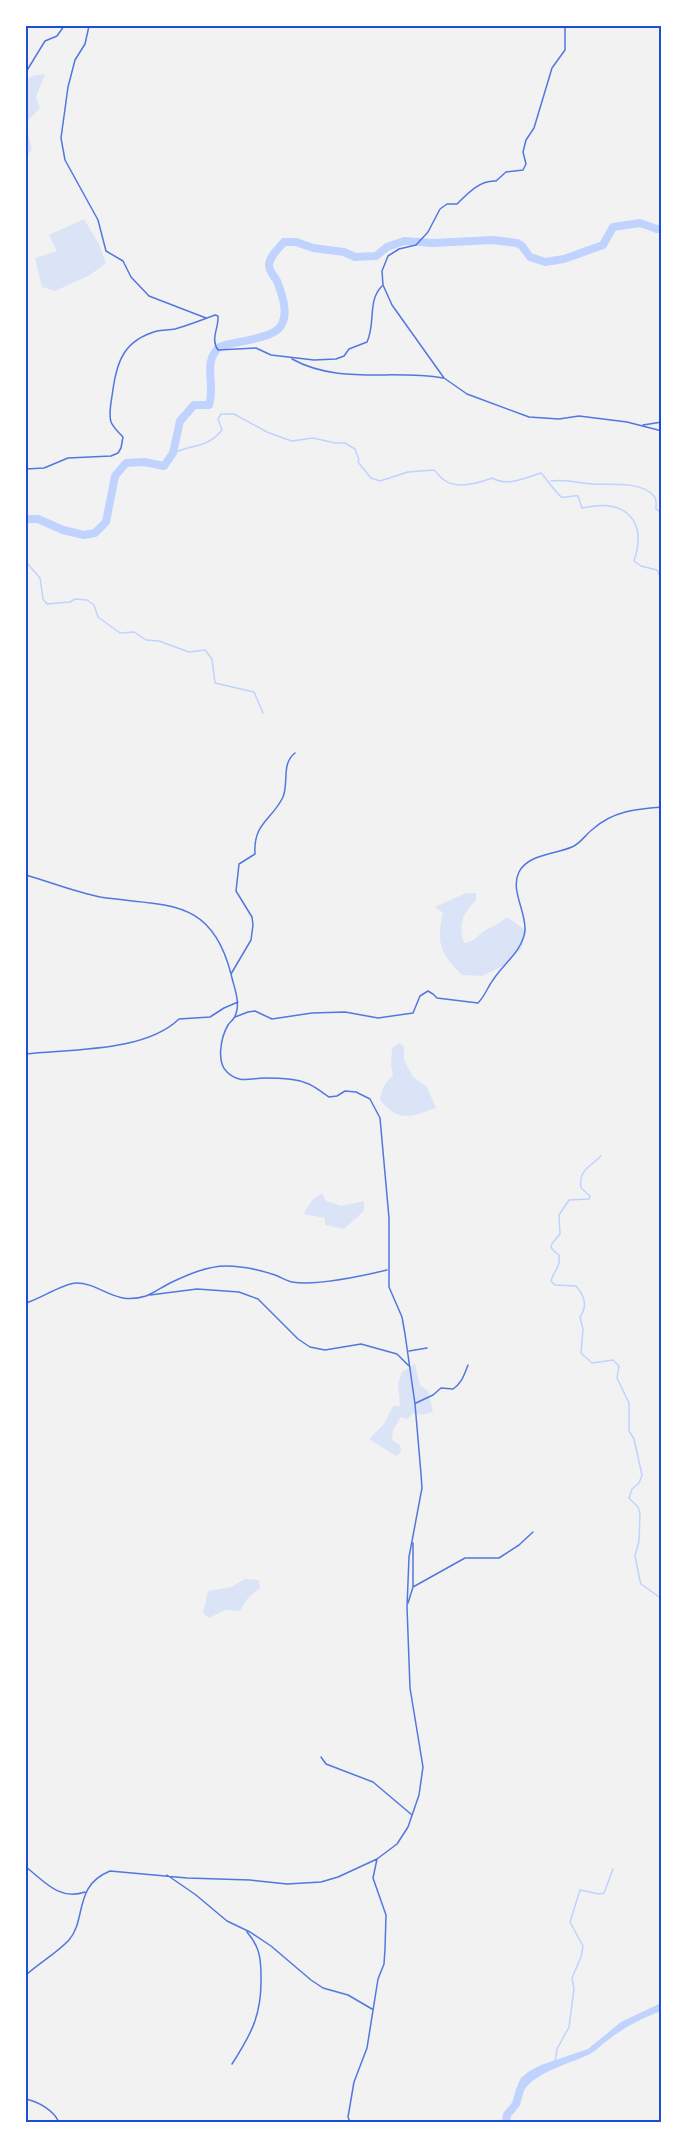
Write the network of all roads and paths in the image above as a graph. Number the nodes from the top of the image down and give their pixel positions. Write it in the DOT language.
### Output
graph roads {
  1 [pos="64,26"];
  2 [pos="89,26"];
  3 [pos="565,26"];
  4 [pos="26,72"];
  5 [pos="382,285"];
  6 [pos="206,319"];
  7 [pos="290,358"];
  8 [pos="444,378"];
  9 [pos="662,422"];
  10 [pos="642,426"];
  11 [pos="662,431"];
  12 [pos="26,469"];
  13 [pos="296,753"];
  14 [pos="662,807"];
  15 [pos="26,875"];
  16 [pos="231,975"];
  17 [pos="238,1002"];
  18 [pos="235,1017"];
  19 [pos="26,1054"];
  20 [pos="388,1269"];
  21 [pos="147,1296"];
  22 [pos="26,1303"];
  23 [pos="428,1348"];
  24 [pos="408,1351"];
  25 [pos="468,1365"];
  26 [pos="410,1367"];
  27 [pos="415,1404"];
  28 [pos="533,1532"];
  29 [pos="412,1539"];
  30 [pos="413,1587"];
  31 [pos="407,1607"];
  32 [pos="321,1757"];
  33 [pos="413,1815"];
  34 [pos="377,1859"];
  35 [pos="26,1867"];
  36 [pos="167,1875"];
  37 [pos="86,1891"];
  38 [pos="247,1932"];
  39 [pos="26,1975"];
  40 [pos="374,2010"];
  41 [pos="232,2064"];
  42 [pos="26,2099"];
  43 [pos="59,2122"];
  44 [pos="350,2122"];
  1 -- 4 [label="street"];
  2 -- 6 [label="street"];
  3 -- 5 [label="street"];
  5 -- 7 [label="street"];
  5 -- 8 [label="street"];
  6 -- 7 [label="street"];
  6 -- 12 [label="street"];
  7 -- 8 [label="street"];
  8 -- 10 [label="street"];
  9 -- 10 [label="street"];
  10 -- 11 [label="street"];
  13 -- 16 [label="street"];
  14 -- 18 [label="street"];
  15 -- 16 [label="street"];
  16 -- 17 [label="street"];
  17 -- 18 [label="street"];
  17 -- 19 [label="street"];
  18 -- 20 [label="street"];
  20 -- 21 [label="street"];
  20 -- 24 [label="street"];
  21 -- 22 [label="street"];
  21 -- 26 [label="street"];
  23 -- 24 [label="street"];
  24 -- 26 [label="street"];
  25 -- 27 [label="street"];
  26 -- 27 [label="street"];
  27 -- 29 [label="street"];
  28 -- 30 [label="street"];
  29 -- 30 [label="street"];
  29 -- 31 [label="street"];
  30 -- 31 [label="street"];
  31 -- 33 [label="street"];
  32 -- 33 [label="street"];
  33 -- 34 [label="street"];
  34 -- 36 [label="street"];
  34 -- 40 [label="street"];
  35 -- 37 [label="street"];
  36 -- 37 [label="street"];
  36 -- 38 [label="street"];
  37 -- 39 [label="street"];
  38 -- 40 [label="street"];
  38 -- 41 [label="street"];
  40 -- 44 [label="street"];
  42 -- 43 [label="street"];
}
